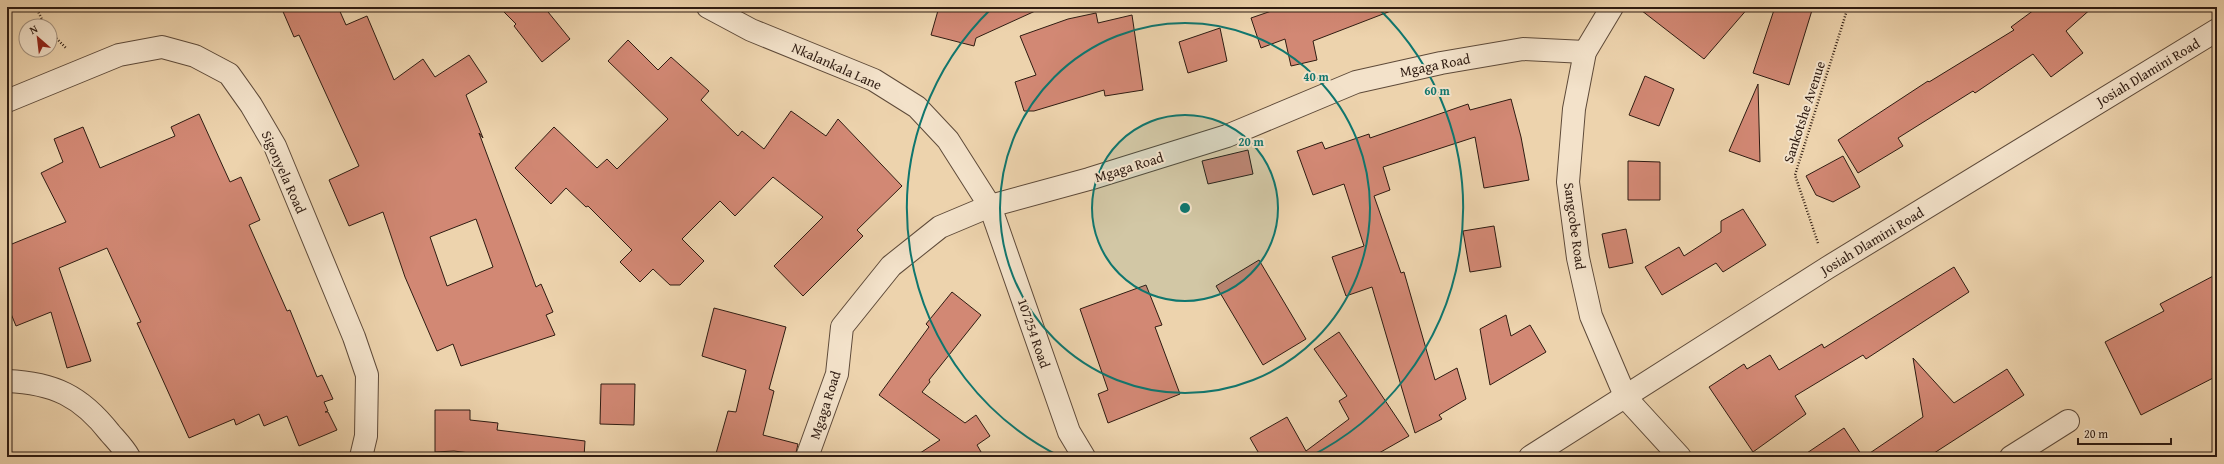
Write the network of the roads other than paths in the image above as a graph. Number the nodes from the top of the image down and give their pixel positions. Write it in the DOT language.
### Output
graph roads {
  1 [pos="708,7"];
  2 [pos="1612,7"];
  3 [pos="2217,30"];
  4 [pos="1585,52"];
  5 [pos="7,101"];
  6 [pos="990,206"];
  7 [pos="7,381"];
  8 [pos="1626,398"];
  9 [pos="2068,421"];
  10 [pos="129,457"];
  11 [pos="361,457"];
  12 [pos="807,457"];
  13 [pos="1084,457"];
  14 [pos="1530,457"];
  15 [pos="1680,457"];
  16 [pos="2011,457"];
  1 -- 6 [label="street, Nkalankala Lane"];
  2 -- 4 [label="street, Sangcobe Road"];
  3 -- 8 [label="street, Josiah Dlamini Road"];
  4 -- 6 [label="street, Mgaga Road"];
  4 -- 8 [label="street, Sangcobe Road"];
  5 -- 11 [label="street, Sigonyela Road"];
  6 -- 12 [label="street, Mgaga Road"];
  6 -- 13 [label="street, 107254 Road"];
  7 -- 10 [label="street"];
  8 -- 14 [label="street, Josiah Dlamini Road"];
  8 -- 15 [label="street, Sangcobe Road"];
  9 -- 16 [label="street"];
}
